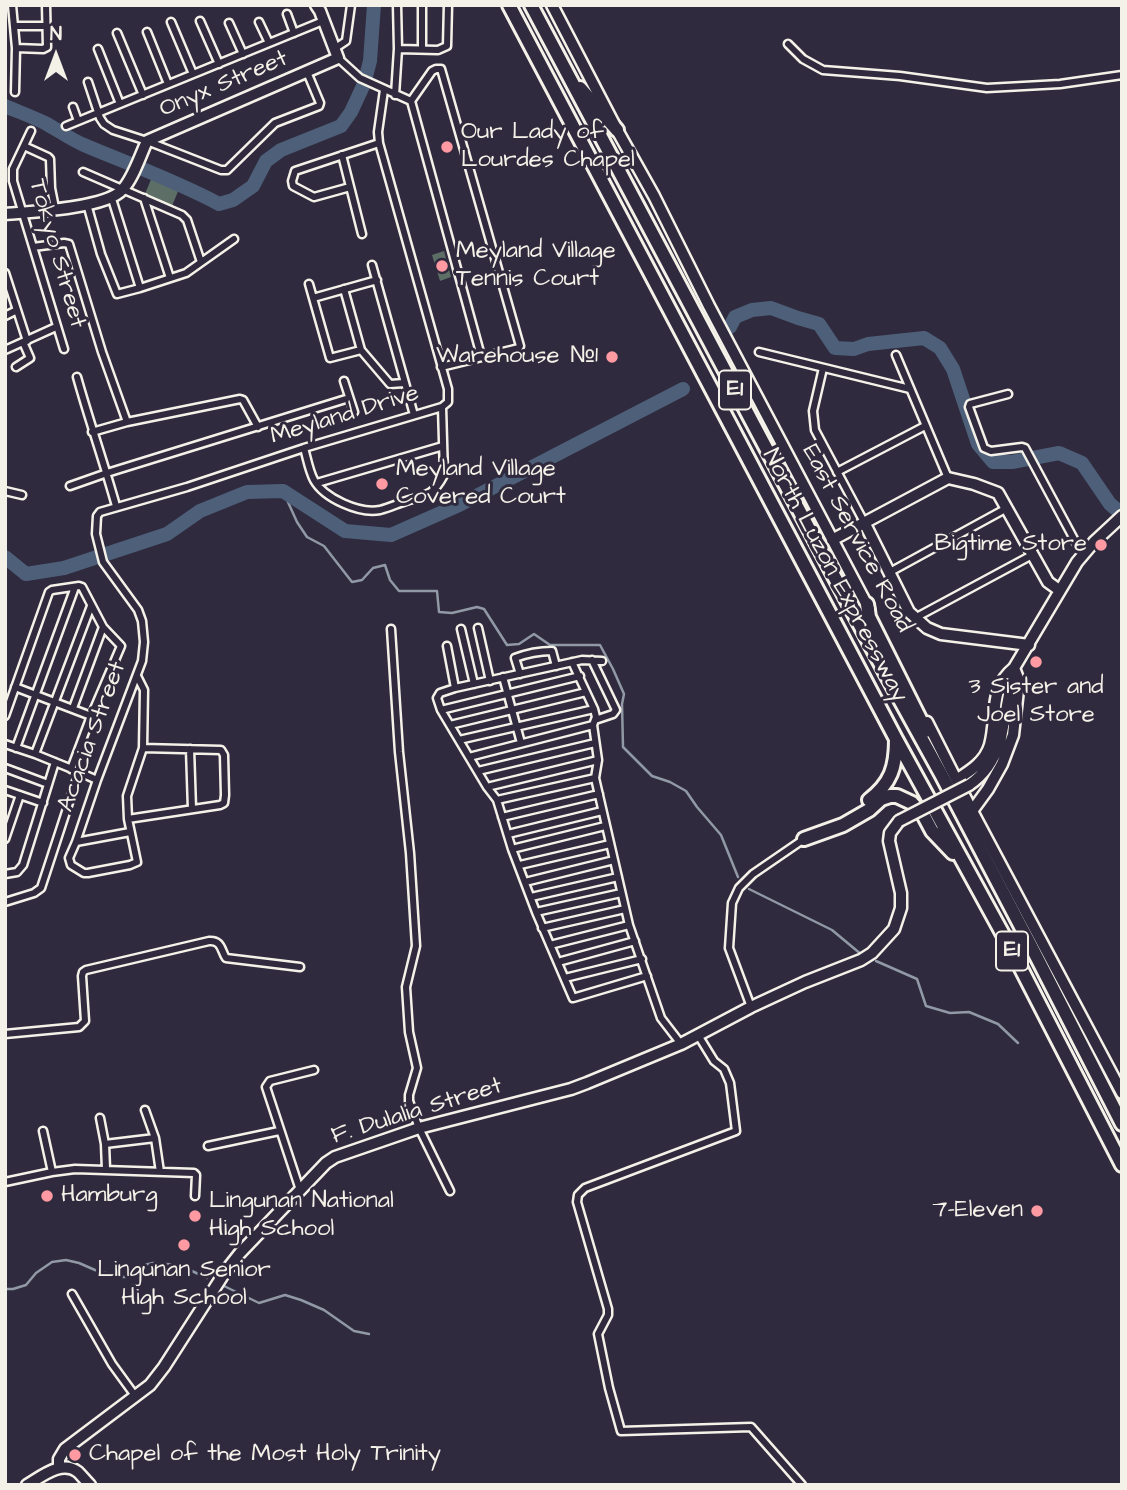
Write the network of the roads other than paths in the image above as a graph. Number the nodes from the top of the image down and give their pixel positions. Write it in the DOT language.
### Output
graph roads {
  1 [pos="12,5"];
  2 [pos="46,5"];
  3 [pos="316,5"];
  4 [pos="351,5"];
  5 [pos="397,5"];
  6 [pos="422,5"];
  7 [pos="448,5"];
  8 [pos="509,5"];
  9 [pos="531,5"];
  10 [pos="551,5"];
  11 [pos="287,14"];
  12 [pos="200,21"];
  13 [pos="323,21"];
  14 [pos="171,22"];
  15 [pos="259,22"];
  16 [pos="229,23"];
  17 [pos="13,26"];
  18 [pos="47,26"];
  19 [pos="147,32"];
  20 [pos="117,33"];
  21 [pos="294,33"];
  22 [pos="269,43"];
  23 [pos="788,44"];
  24 [pos="16,48"];
  25 [pos="98,49"];
  26 [pos="398,49"];
  27 [pos="422,49"];
  28 [pos="336,53"];
  29 [pos="243,54"];
  30 [pos="219,64"];
  31 [pos="307,72"];
  32 [pos="566,72"];
  33 [pos="193,74"];
  34 [pos="1122,75"];
  35 [pos="88,82"];
  36 [pos="168,84"];
  37 [pos="384,90"];
  38 [pos="15,92"];
  39 [pos="143,94"];
  40 [pos="395,95"];
  41 [pos="411,101"];
  42 [pos="120,104"];
  43 [pos="73,107"];
  44 [pos="98,112"];
  45 [pos="78,121"];
  46 [pos="66,126"];
  47 [pos="617,130"];
  48 [pos="31,131"];
  49 [pos="147,141"];
  50 [pos="379,143"];
  51 [pos="24,146"];
  52 [pos="342,155"];
  53 [pos="83,173"];
  54 [pos="350,187"];
  55 [pos="124,189"];
  56 [pos="144,198"];
  57 [pos="112,199"];
  58 [pos="87,204"];
  59 [pos="55,208"];
  60 [pos="22,212"];
  61 [pos="5,214"];
  62 [pos="362,234"];
  63 [pos="234,239"];
  64 [pos="33,247"];
  65 [pos="201,262"];
  66 [pos="372,265"];
  67 [pos="6,278"];
  68 [pos="170,278"];
  69 [pos="377,280"];
  70 [pos="309,284"];
  71 [pos="140,288"];
  72 [pos="344,289"];
  73 [pos="313,298"];
  74 [pos="17,310"];
  75 [pos="5,316"];
  76 [pos="56,327"];
  77 [pos="25,342"];
  78 [pos="64,349"];
  79 [pos="5,350"];
  80 [pos="361,350"];
  81 [pos="759,352"];
  82 [pos="896,355"];
  83 [pos="481,356"];
  84 [pos="441,367"];
  85 [pos="16,368"];
  86 [pos="823,368"];
  87 [pos="77,377"];
  88 [pos="344,382"];
  89 [pos="404,383"];
  90 [pos="910,389"];
  91 [pos="1008,394"];
  92 [pos="349,398"];
  93 [pos="442,407"];
  94 [pos="354,412"];
  95 [pos="414,415"];
  96 [pos="127,422"];
  97 [pos="925,426"];
  98 [pos="258,427"];
  99 [pos="92,432"];
  100 [pos="443,446"];
  101 [pos="304,448"];
  102 [pos="837,472"];
  103 [pos="107,473"];
  104 [pos="948,478"];
  105 [pos="317,483"];
  106 [pos="70,486"];
  107 [pos="5,491"];
  108 [pos="22,495"];
  109 [pos="116,506"];
  110 [pos="1007,508"];
  111 [pos="1119,518"];
  112 [pos="864,523"];
  113 [pos="832,540"];
  114 [pos="1082,554"];
  115 [pos="1032,555"];
  116 [pos="890,572"];
  117 [pos="75,587"];
  118 [pos="1059,590"];
  119 [pos="867,604"];
  120 [pos="91,606"];
  121 [pos="915,618"];
  122 [pos="103,627"];
  123 [pos="478,628"];
  124 [pos="391,629"];
  125 [pos="461,629"];
  126 [pos="1029,645"];
  127 [pos="447,646"];
  128 [pos="592,660"];
  129 [pos="602,661"];
  130 [pos="572,662"];
  131 [pos="556,666"];
  132 [pos="1014,668"];
  133 [pos="520,674"];
  134 [pos="137,676"];
  135 [pos="580,676"];
  136 [pos="503,677"];
  137 [pos="490,681"];
  138 [pos="474,684"];
  139 [pos="15,687"];
  140 [pos="455,688"];
  141 [pos="586,692"];
  142 [pos="36,694"];
  143 [pos="508,695"];
  144 [pos="54,701"];
  145 [pos="73,708"];
  146 [pos="594,709"];
  147 [pos="441,710"];
  148 [pos="511,711"];
  149 [pos="5,716"];
  150 [pos="91,716"];
  151 [pos="594,723"];
  152 [pos="450,725"];
  153 [pos="516,727"];
  154 [pos="897,739"];
  155 [pos="459,740"];
  156 [pos="521,743"];
  157 [pos="595,743"];
  158 [pos="5,744"];
  159 [pos="16,748"];
  160 [pos="143,748"];
  161 [pos="190,749"];
  162 [pos="34,754"];
  163 [pos="469,757"];
  164 [pos="598,760"];
  165 [pos="55,762"];
  166 [pos="5,768"];
  167 [pos="71,769"];
  168 [pos="478,771"];
  169 [pos="79,772"];
  170 [pos="940,774"];
  171 [pos="595,778"];
  172 [pos="96,780"];
  173 [pos="956,780"];
  174 [pos="48,784"];
  175 [pos="487,787"];
  176 [pos="5,790"];
  177 [pos="599,794"];
  178 [pos="20,795"];
  179 [pos="497,800"];
  180 [pos="43,803"];
  181 [pos="192,809"];
  182 [pos="602,811"];
  183 [pos="972,811"];
  184 [pos="502,817"];
  185 [pos="128,819"];
  186 [pos="605,826"];
  187 [pos="130,832"];
  188 [pos="508,834"];
  189 [pos="5,839"];
  190 [pos="804,839"];
  191 [pos="76,842"];
  192 [pos="610,844"];
  193 [pos="512,849"];
  194 [pos="614,860"];
  195 [pos="520,865"];
  196 [pos="966,866"];
  197 [pos="5,874"];
  198 [pos="618,877"];
  199 [pos="525,882"];
  200 [pos="621,893"];
  201 [pos="531,897"];
  202 [pos="5,902"];
  203 [pos="625,909"];
  204 [pos="536,912"];
  205 [pos="629,925"];
  206 [pos="542,928"];
  207 [pos="635,941"];
  208 [pos="550,945"];
  209 [pos="642,959"];
  210 [pos="558,962"];
  211 [pos="300,967"];
  212 [pos="647,976"];
  213 [pos="565,978"];
  214 [pos="751,1007"];
  215 [pos="5,1034"];
  216 [pos="698,1035"];
  217 [pos="681,1044"];
  218 [pos="314,1070"];
  219 [pos="1122,1093"];
  220 [pos="145,1110"];
  221 [pos="100,1118"];
  222 [pos="1122,1124"];
  223 [pos="419,1128"];
  224 [pos="279,1130"];
  225 [pos="43,1131"];
  226 [pos="155,1138"];
  227 [pos="105,1144"];
  228 [pos="208,1146"];
  229 [pos="1122,1165"];
  230 [pos="106,1170"];
  231 [pos="52,1172"];
  232 [pos="160,1172"];
  233 [pos="5,1182"];
  234 [pos="300,1190"];
  235 [pos="450,1191"];
  236 [pos="195,1196"];
  237 [pos="72,1294"];
  238 [pos="136,1397"];
  239 [pos="59,1468"];
  240 [pos="27,1485"];
  241 [pos="90,1485"];
  242 [pos="802,1485"];
  1 -- 17 [label="street"];
  2 -- 18 [label="street"];
  3 -- 13 [label="street"];
  4 -- 28 [label="street"];
  5 -- 26 [label="street"];
  6 -- 27 [label="street"];
  7 -- 27 [label="street"];
  8 -- 154 [label="highway, North Luzon Expressway / E1"];
  9 -- 32 [label="highway, North Luzon Expressway / E1"];
  10 -- 47 [label="street, East Service Road"];
  11 -- 21 [label="street"];
  12 -- 30 [label="street"];
  13 -- 21 [label="street"];
  13 -- 28 [label="street"];
  14 -- 33 [label="street"];
  15 -- 22 [label="street"];
  16 -- 29 [label="street"];
  17 -- 18 [label="street"];
  17 -- 24 [label="street"];
  18 -- 24 [label="street"];
  19 -- 36 [label="street"];
  20 -- 39 [label="street"];
  21 -- 22 [label="street"];
  22 -- 29 [label="street"];
  23 -- 34 [label="street"];
  24 -- 38 [label="street"];
  25 -- 42 [label="street"];
  26 -- 27 [label="street"];
  26 -- 40 [label="street"];
  28 -- 31 [label="street, Onyx Street"];
  28 -- 37 [label="street"];
  29 -- 30 [label="street"];
  30 -- 33 [label="street"];
  31 -- 49 [label="street, Onyx Street"];
  31 -- 49 [label="street"];
  32 -- 47 [label="highway"];
  32 -- 170 [label="highway, North Luzon Expressway / E1"];
  33 -- 36 [label="street"];
  35 -- 44 [label="street"];
  36 -- 39 [label="street"];
  37 -- 40 [label="street"];
  37 -- 50 [label="street, Meyland Drive"];
  39 -- 42 [label="street"];
  40 -- 41 [label="street"];
  41 -- 83 [label="street"];
  41 -- 83 [label="street"];
  42 -- 44 [label="street"];
  43 -- 45 [label="street"];
  44 -- 45 [label="street"];
  44 -- 49 [label="street"];
  45 -- 46 [label="street"];
  47 -- 113 [label="street, East Service Road"];
  48 -- 51 [label="street, Tokyo Street"];
  49 -- 55 [label="street, Onyx Street"];
  50 -- 52 [label="street"];
  50 -- 84 [label="street, Meyland Drive"];
  51 -- 59 [label="street"];
  51 -- 60 [label="street, Tokyo Street"];
  52 -- 54 [label="street"];
  52 -- 54 [label="street"];
  53 -- 55 [label="street"];
  54 -- 62 [label="street"];
  55 -- 56 [label="street"];
  55 -- 57 [label="street"];
  56 -- 65 [label="street"];
  56 -- 68 [label="street"];
  57 -- 58 [label="street"];
  57 -- 71 [label="street"];
  58 -- 59 [label="street"];
  58 -- 71 [label="street"];
  59 -- 60 [label="street"];
  60 -- 61 [label="street"];
  60 -- 64 [label="street, Tokyo Street"];
  63 -- 65 [label="street"];
  64 -- 76 [label="street, Tokyo Street"];
  64 -- 96 [label="street"];
  65 -- 68 [label="street"];
  66 -- 69 [label="street"];
  67 -- 74 [label="street"];
  68 -- 71 [label="street"];
  69 -- 72 [label="street"];
  69 -- 89 [label="street"];
  70 -- 73 [label="street"];
  72 -- 73 [label="street"];
  72 -- 80 [label="street"];
  73 -- 80 [label="street"];
  74 -- 75 [label="street"];
  74 -- 77 [label="street"];
  76 -- 77 [label="street"];
  76 -- 78 [label="street, Tokyo Street"];
  77 -- 79 [label="street"];
  77 -- 85 [label="street"];
  80 -- 89 [label="street"];
  81 -- 86 [label="street"];
  82 -- 90 [label="street"];
  83 -- 84 [label="street"];
  84 -- 93 [label="street, Meyland Drive"];
  86 -- 90 [label="street"];
  86 -- 102 [label="street"];
  87 -- 99 [label="street"];
  88 -- 92 [label="street"];
  89 -- 95 [label="street"];
  90 -- 97 [label="street"];
  91 -- 114 [label="street"];
  92 -- 94 [label="street"];
  92 -- 98 [label="street"];
  93 -- 95 [label="street, Meyland Drive"];
  93 -- 100 [label="street"];
  95 -- 101 [label="street, Meyland Drive"];
  96 -- 98 [label="street"];
  96 -- 99 [label="street"];
  97 -- 102 [label="street"];
  97 -- 104 [label="street"];
  98 -- 103 [label="street"];
  99 -- 103 [label="street"];
  100 -- 105 [label="street"];
  100 -- 105 [label="street"];
  101 -- 105 [label="street"];
  101 -- 109 [label="street, Meyland Drive"];
  102 -- 112 [label="street"];
  103 -- 106 [label="street"];
  103 -- 109 [label="street"];
  104 -- 110 [label="street"];
  104 -- 112 [label="street"];
  107 -- 108 [label="street"];
  109 -- 134 [label="street, Acacia Street"];
  110 -- 115 [label="street"];
  110 -- 116 [label="street"];
  111 -- 114 [label="street"];
  112 -- 113 [label="street"];
  112 -- 116 [label="street"];
  113 -- 119 [label="street, East Service Road"];
  114 -- 118 [label="street"];
  115 -- 118 [label="street"];
  115 -- 121 [label="street"];
  116 -- 121 [label="street"];
  117 -- 120 [label="street"];
  117 -- 139 [label="street"];
  117 -- 142 [label="street"];
  118 -- 126 [label="street"];
  119 -- 170 [label="highway"];
  119 -- 173 [label="street, East Service Road"];
  120 -- 122 [label="street"];
  120 -- 144 [label="street"];
  121 -- 126 [label="street"];
  122 -- 145 [label="street"];
  122 -- 150 [label="street"];
  123 -- 137 [label="street"];
  124 -- 223 [label="street"];
  125 -- 138 [label="street"];
  126 -- 132 [label="street"];
  127 -- 140 [label="street"];
  128 -- 129 [label="street"];
  128 -- 130 [label="street"];
  128 -- 151 [label="street"];
  130 -- 131 [label="street"];
  130 -- 135 [label="street"];
  131 -- 133 [label="street"];
  131 -- 133 [label="street"];
  132 -- 173 [label="street"];
  132 -- 183 [label="street"];
  132 -- 214 [label="street, F. Dulalia Street, bridge"];
  133 -- 136 [label="street"];
  134 -- 160 [label="street"];
  134 -- 172 [label="street, Acacia Street"];
  135 -- 141 [label="street"];
  135 -- 143 [label="street"];
  136 -- 137 [label="street"];
  136 -- 143 [label="street"];
  137 -- 138 [label="street"];
  138 -- 140 [label="street"];
  139 -- 142 [label="street"];
  139 -- 149 [label="street"];
  140 -- 147 [label="street"];
  141 -- 146 [label="street"];
  141 -- 148 [label="street"];
  142 -- 144 [label="street"];
  142 -- 159 [label="street"];
  143 -- 147 [label="street"];
  143 -- 148 [label="street"];
  144 -- 145 [label="street"];
  144 -- 162 [label="street"];
  145 -- 150 [label="street"];
  146 -- 151 [label="street"];
  146 -- 153 [label="street"];
  147 -- 152 [label="street"];
  148 -- 152 [label="street"];
  148 -- 153 [label="street"];
  150 -- 167 [label="street"];
  151 -- 156 [label="street"];
  151 -- 157 [label="street"];
  152 -- 155 [label="street"];
  153 -- 155 [label="street"];
  153 -- 156 [label="street"];
  154 -- 190 [label="highway"];
  154 -- 196 [label="highway, North Luzon Expressway / E1"];
  155 -- 163 [label="street"];
  156 -- 163 [label="street"];
  157 -- 164 [label="street"];
  157 -- 168 [label="street"];
  158 -- 159 [label="street"];
  159 -- 162 [label="street"];
  160 -- 161 [label="street"];
  160 -- 185 [label="street"];
  161 -- 181 [label="street"];
  161 -- 181 [label="street"];
  162 -- 165 [label="street"];
  163 -- 168 [label="street"];
  164 -- 171 [label="street"];
  164 -- 175 [label="street"];
  165 -- 167 [label="street"];
  165 -- 174 [label="street"];
  166 -- 174 [label="street"];
  167 -- 169 [label="street"];
  168 -- 175 [label="street"];
  169 -- 172 [label="street"];
  169 -- 202 [label="street"];
  170 -- 222 [label="highway, North Luzon Expressway / E1"];
  171 -- 177 [label="street"];
  171 -- 179 [label="street"];
  172 -- 191 [label="street, Acacia Street"];
  173 -- 183 [label="street, East Service Road"];
  174 -- 180 [label="street"];
  175 -- 179 [label="street"];
  176 -- 178 [label="street"];
  177 -- 182 [label="street"];
  177 -- 184 [label="street"];
  178 -- 180 [label="street"];
  178 -- 189 [label="street"];
  179 -- 184 [label="street"];
  180 -- 197 [label="street"];
  181 -- 185 [label="street"];
  182 -- 186 [label="street"];
  182 -- 188 [label="street"];
  183 -- 219 [label="street, East Service Road"];
  184 -- 188 [label="street"];
  185 -- 187 [label="street"];
  186 -- 192 [label="street"];
  186 -- 193 [label="street"];
  187 -- 191 [label="street"];
  187 -- 191 [label="street, Acacia Street"];
  188 -- 193 [label="street"];
  190 -- 196 [label="highway"];
  190 -- 214 [label="street"];
  192 -- 194 [label="street"];
  192 -- 195 [label="street"];
  193 -- 195 [label="street"];
  194 -- 198 [label="street"];
  194 -- 199 [label="street"];
  195 -- 199 [label="street"];
  196 -- 229 [label="highway, North Luzon Expressway / E1"];
  198 -- 200 [label="street"];
  198 -- 201 [label="street"];
  199 -- 201 [label="street"];
  200 -- 203 [label="street"];
  200 -- 204 [label="street"];
  201 -- 204 [label="street"];
  203 -- 205 [label="street"];
  203 -- 206 [label="street"];
  204 -- 206 [label="street"];
  205 -- 207 [label="street"];
  205 -- 208 [label="street"];
  206 -- 208 [label="street"];
  207 -- 209 [label="street"];
  207 -- 210 [label="street"];
  208 -- 210 [label="street"];
  209 -- 212 [label="street"];
  209 -- 213 [label="street"];
  210 -- 213 [label="street"];
  211 -- 215 [label="street"];
  212 -- 213 [label="street"];
  212 -- 217 [label="street"];
  214 -- 216 [label="street, F. Dulalia Street"];
  216 -- 217 [label="street, F. Dulalia Street"];
  216 -- 242 [label="street"];
  217 -- 223 [label="street, F. Dulalia Street"];
  218 -- 224 [label="street"];
  220 -- 226 [label="street"];
  221 -- 227 [label="street"];
  223 -- 234 [label="street, F. Dulalia Street"];
  223 -- 235 [label="street"];
  224 -- 228 [label="street"];
  224 -- 234 [label="street"];
  225 -- 231 [label="street"];
  226 -- 227 [label="street"];
  226 -- 232 [label="street"];
  227 -- 230 [label="street"];
  230 -- 231 [label="street"];
  230 -- 232 [label="street"];
  231 -- 233 [label="street"];
  232 -- 236 [label="street"];
  234 -- 238 [label="street, F. Dulalia Street"];
  237 -- 238 [label="street"];
  238 -- 239 [label="street, F. Dulalia Street"];
  239 -- 240 [label="street"];
  239 -- 241 [label="street"];
}
